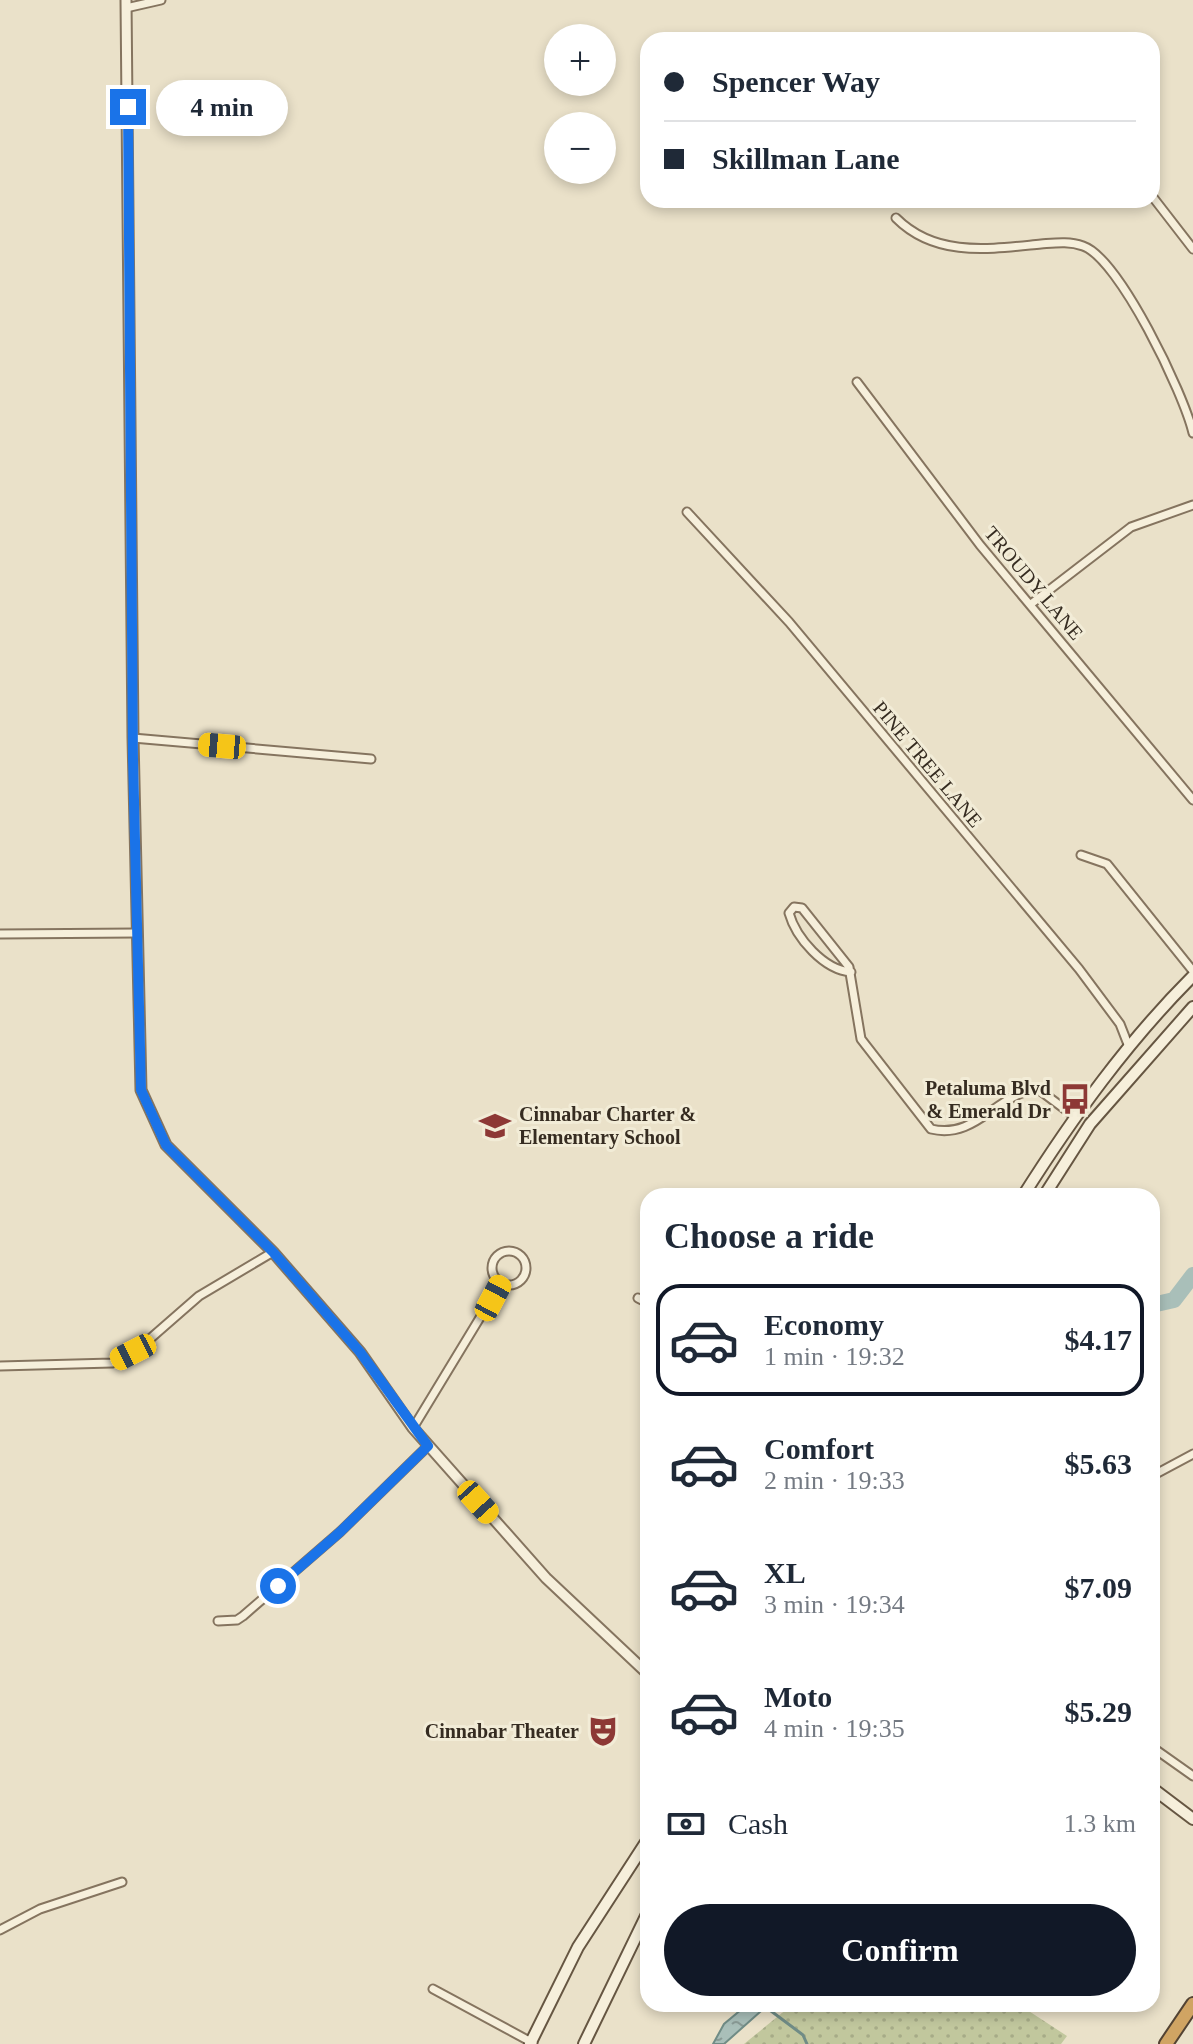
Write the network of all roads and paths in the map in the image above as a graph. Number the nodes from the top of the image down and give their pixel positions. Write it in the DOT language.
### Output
graph roads {
  1 [pos="161,0"];
  2 [pos="126,4"];
  3 [pos="1160,206"];
  4 [pos="896,218"];
  5 [pos="1193,249"];
  6 [pos="857,382"];
  7 [pos="1192,427"];
  8 [pos="1193,505"];
  9 [pos="687,512"];
  10 [pos="1031,604"];
  11 [pos="133,738"];
  12 [pos="371,759"];
  13 [pos="1193,800"];
  14 [pos="1081,855"];
  15 [pos="136,933"];
  16 [pos="0,934"];
  17 [pos="851,972"];
  18 [pos="1193,973"];
  19 [pos="1193,1007"];
  20 [pos="1129,1047"];
  21 [pos="1074,1116"];
  22 [pos="1028,1188"];
  23 [pos="1049,1188"];
  24 [pos="273,1252"];
  25 [pos="501,1283"];
  26 [pos="0,1366"];
  27 [pos="413,1428"];
  28 [pos="428,1446"];
  29 [pos="1193,1454"];
  30 [pos="1160,1472"];
  31 [pos="218,1621"];
  32 [pos="640,1666"];
  33 [pos="1160,1753"];
  34 [pos="1193,1776"];
  35 [pos="1160,1794"];
  36 [pos="1193,1819"];
  37 [pos="640,1851"];
  38 [pos="122,1882"];
  39 [pos="640,1928"];
  40 [pos="0,1930"];
  41 [pos="433,1989"];
  42 [pos="1193,2004"];
  43 [pos="532,2043"];
  44 [pos="584,2044"];
  45 [pos="1166,2044"];
  1 -- 2 [label="street"];
  2 -- 11 [label="street"];
  3 -- 5 [label="street"];
  4 -- 7 [label="street"];
  6 -- 10 [label="street, TROUDY LANE"];
  8 -- 10 [label="street"];
  9 -- 20 [label="street, PINE TREE LANE"];
  10 -- 13 [label="street, TROUDY LANE"];
  11 -- 12 [label="street"];
  11 -- 15 [label="street"];
  14 -- 18 [label="street"];
  15 -- 16 [label="street"];
  15 -- 24 [label="street"];
  17 -- 17 [label="street"];
  17 -- 21 [label="street"];
  18 -- 20 [label="main road"];
  19 -- 23 [label="main road"];
  20 -- 21 [label="main road"];
  21 -- 22 [label="main road"];
  24 -- 26 [label="street"];
  24 -- 27 [label="street"];
  25 -- 25 [label="street"];
  25 -- 27 [label="street"];
  27 -- 28 [label="street"];
  28 -- 31 [label="street"];
  28 -- 32 [label="street"];
  29 -- 30 [label="street"];
  33 -- 34 [label="street"];
  35 -- 36 [label="main road"];
  37 -- 43 [label="main road"];
  38 -- 40 [label="street"];
  39 -- 44 [label="main road"];
  41 -- 43 [label="street"];
  42 -- 45 [label="highway"];
}
